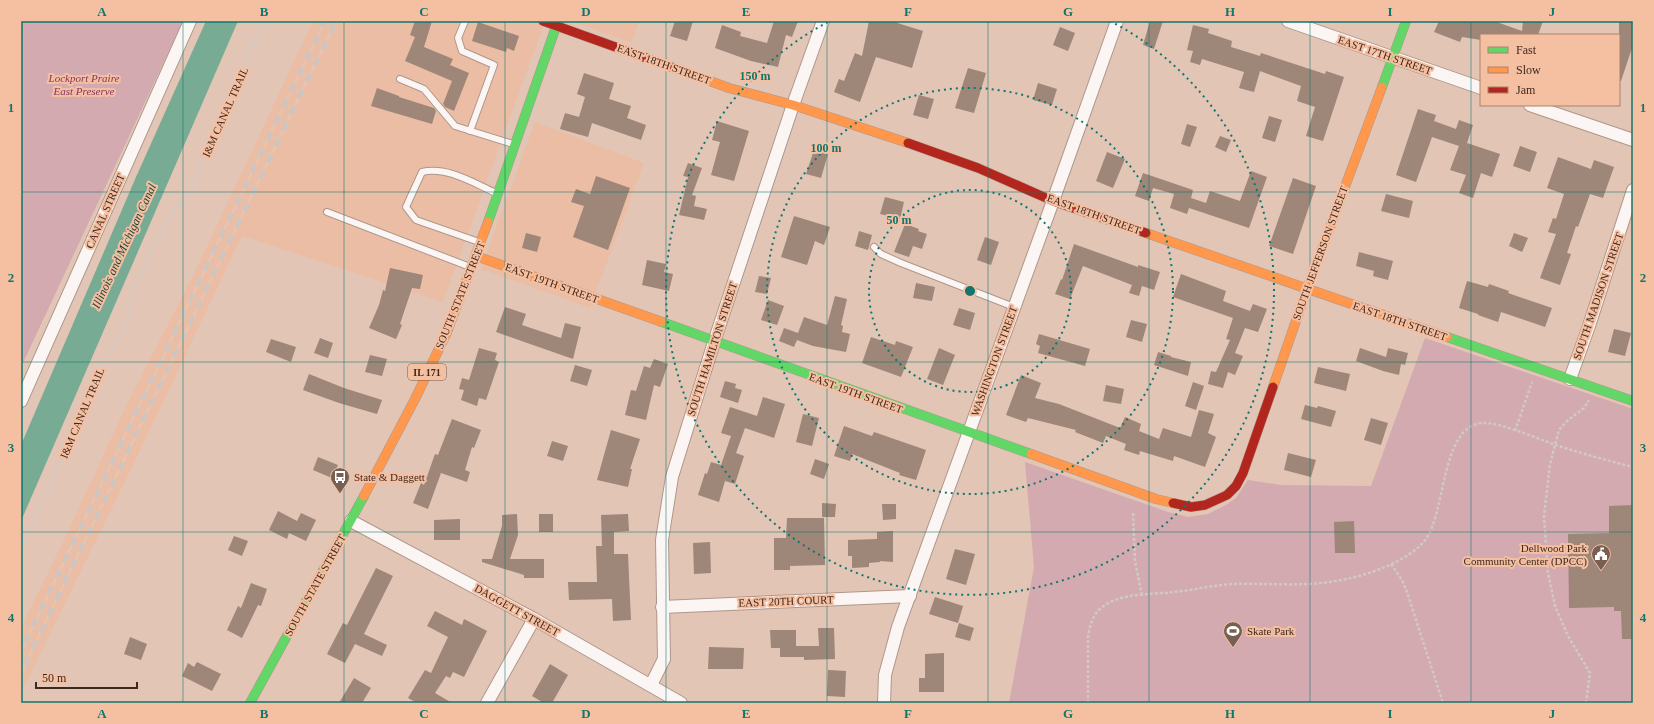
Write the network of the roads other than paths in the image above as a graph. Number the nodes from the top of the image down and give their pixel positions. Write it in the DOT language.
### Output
graph roads {
  1 [pos="190,21"];
  2 [pos="465,21"];
  3 [pos="543,21"];
  4 [pos="823,21"];
  5 [pos="1117,21"];
  6 [pos="1288,21"];
  7 [pos="1406,21"];
  8 [pos="557,23"];
  9 [pos="1393,58"];
  10 [pos="400,79"];
  11 [pos="1480,88"];
  12 [pos="793,105"];
  13 [pos="1533,106"];
  14 [pos="470,131"];
  15 [pos="1633,140"];
  16 [pos="515,145"];
  17 [pos="1633,190"];
  18 [pos="498,194"];
  19 [pos="1053,201"];
  20 [pos="327,212"];
  21 [pos="481,243"];
  22 [pos="874,247"];
  23 [pos="476,256"];
  24 [pos="471,268"];
  25 [pos="1306,288"];
  26 [pos="1014,307"];
  27 [pos="714,342"];
  28 [pos="1570,379"];
  29 [pos="21,401"];
  30 [pos="1633,401"];
  31 [pos="968,433"];
  32 [pos="1236,486"];
  33 [pos="351,521"];
  34 [pos="910,596"];
  35 [pos="662,607"];
  36 [pos="534,619"];
  37 [pos="651,685"];
  38 [pos="250,703"];
  39 [pos="487,703"];
  40 [pos="682,703"];
  41 [pos="884,703"];
  1 -- 29 [label="street, CANAL STREET"];
  2 -- 14 [label="lane"];
  3 -- 8 [label="street, EAST 18TH STREET"];
  4 -- 12 [label="street, SOUTH HAMILTON STREET"];
  5 -- 19 [label="street, WASHINGTON STREET"];
  6 -- 9 [label="street, EAST 17TH STREET"];
  7 -- 9 [label="street, SOUTH JEFFERSON STREET"];
  8 -- 12 [label="street, EAST 18TH STREET"];
  8 -- 16 [label="street, SOUTH STATE STREET / IL 171"];
  9 -- 11 [label="street, EAST 17TH STREET"];
  9 -- 25 [label="street, SOUTH JEFFERSON STREET"];
  10 -- 14 [label="lane"];
  12 -- 19 [label="street, EAST 18TH STREET"];
  12 -- 27 [label="street, SOUTH HAMILTON STREET"];
  13 -- 15 [label="street"];
  14 -- 16 [label="lane"];
  16 -- 18 [label="street, SOUTH STATE STREET / IL 171"];
  17 -- 28 [label="street, SOUTH MADISON STREET"];
  18 -- 21 [label="street, SOUTH STATE STREET / IL 171"];
  18 -- 21 [label="lane"];
  19 -- 25 [label="street, EAST 18TH STREET"];
  19 -- 26 [label="street, WASHINGTON STREET"];
  20 -- 24 [label="lane"];
  21 -- 23 [label="street, SOUTH STATE STREET / IL 171"];
  22 -- 26 [label="lane"];
  23 -- 24 [label="street, SOUTH STATE STREET / IL 171"];
  23 -- 27 [label="street, EAST 19TH STREET"];
  24 -- 33 [label="street, SOUTH STATE STREET / IL 171"];
  25 -- 28 [label="street, EAST 18TH STREET"];
  25 -- 32 [label="street, SOUTH JEFFERSON STREET"];
  26 -- 31 [label="street, WASHINGTON STREET"];
  27 -- 31 [label="street, EAST 19TH STREET"];
  27 -- 35 [label="street, SOUTH HAMILTON STREET"];
  28 -- 30 [label="street, EAST 18TH STREET"];
  31 -- 32 [label="street, EAST 19TH STREET"];
  31 -- 34 [label="street, WASHINGTON STREET"];
  33 -- 36 [label="street, DAGGETT STREET"];
  33 -- 38 [label="street, SOUTH STATE STREET / IL 171"];
  34 -- 35 [label="street, EAST 20TH COURT"];
  34 -- 41 [label="street, WASHINGTON STREET"];
  35 -- 37 [label="street, SOUTH HAMILTON STREET"];
  36 -- 37 [label="street, DAGGETT STREET"];
  36 -- 39 [label="street"];
  37 -- 40 [label="street, DAGGETT STREET"];
}
